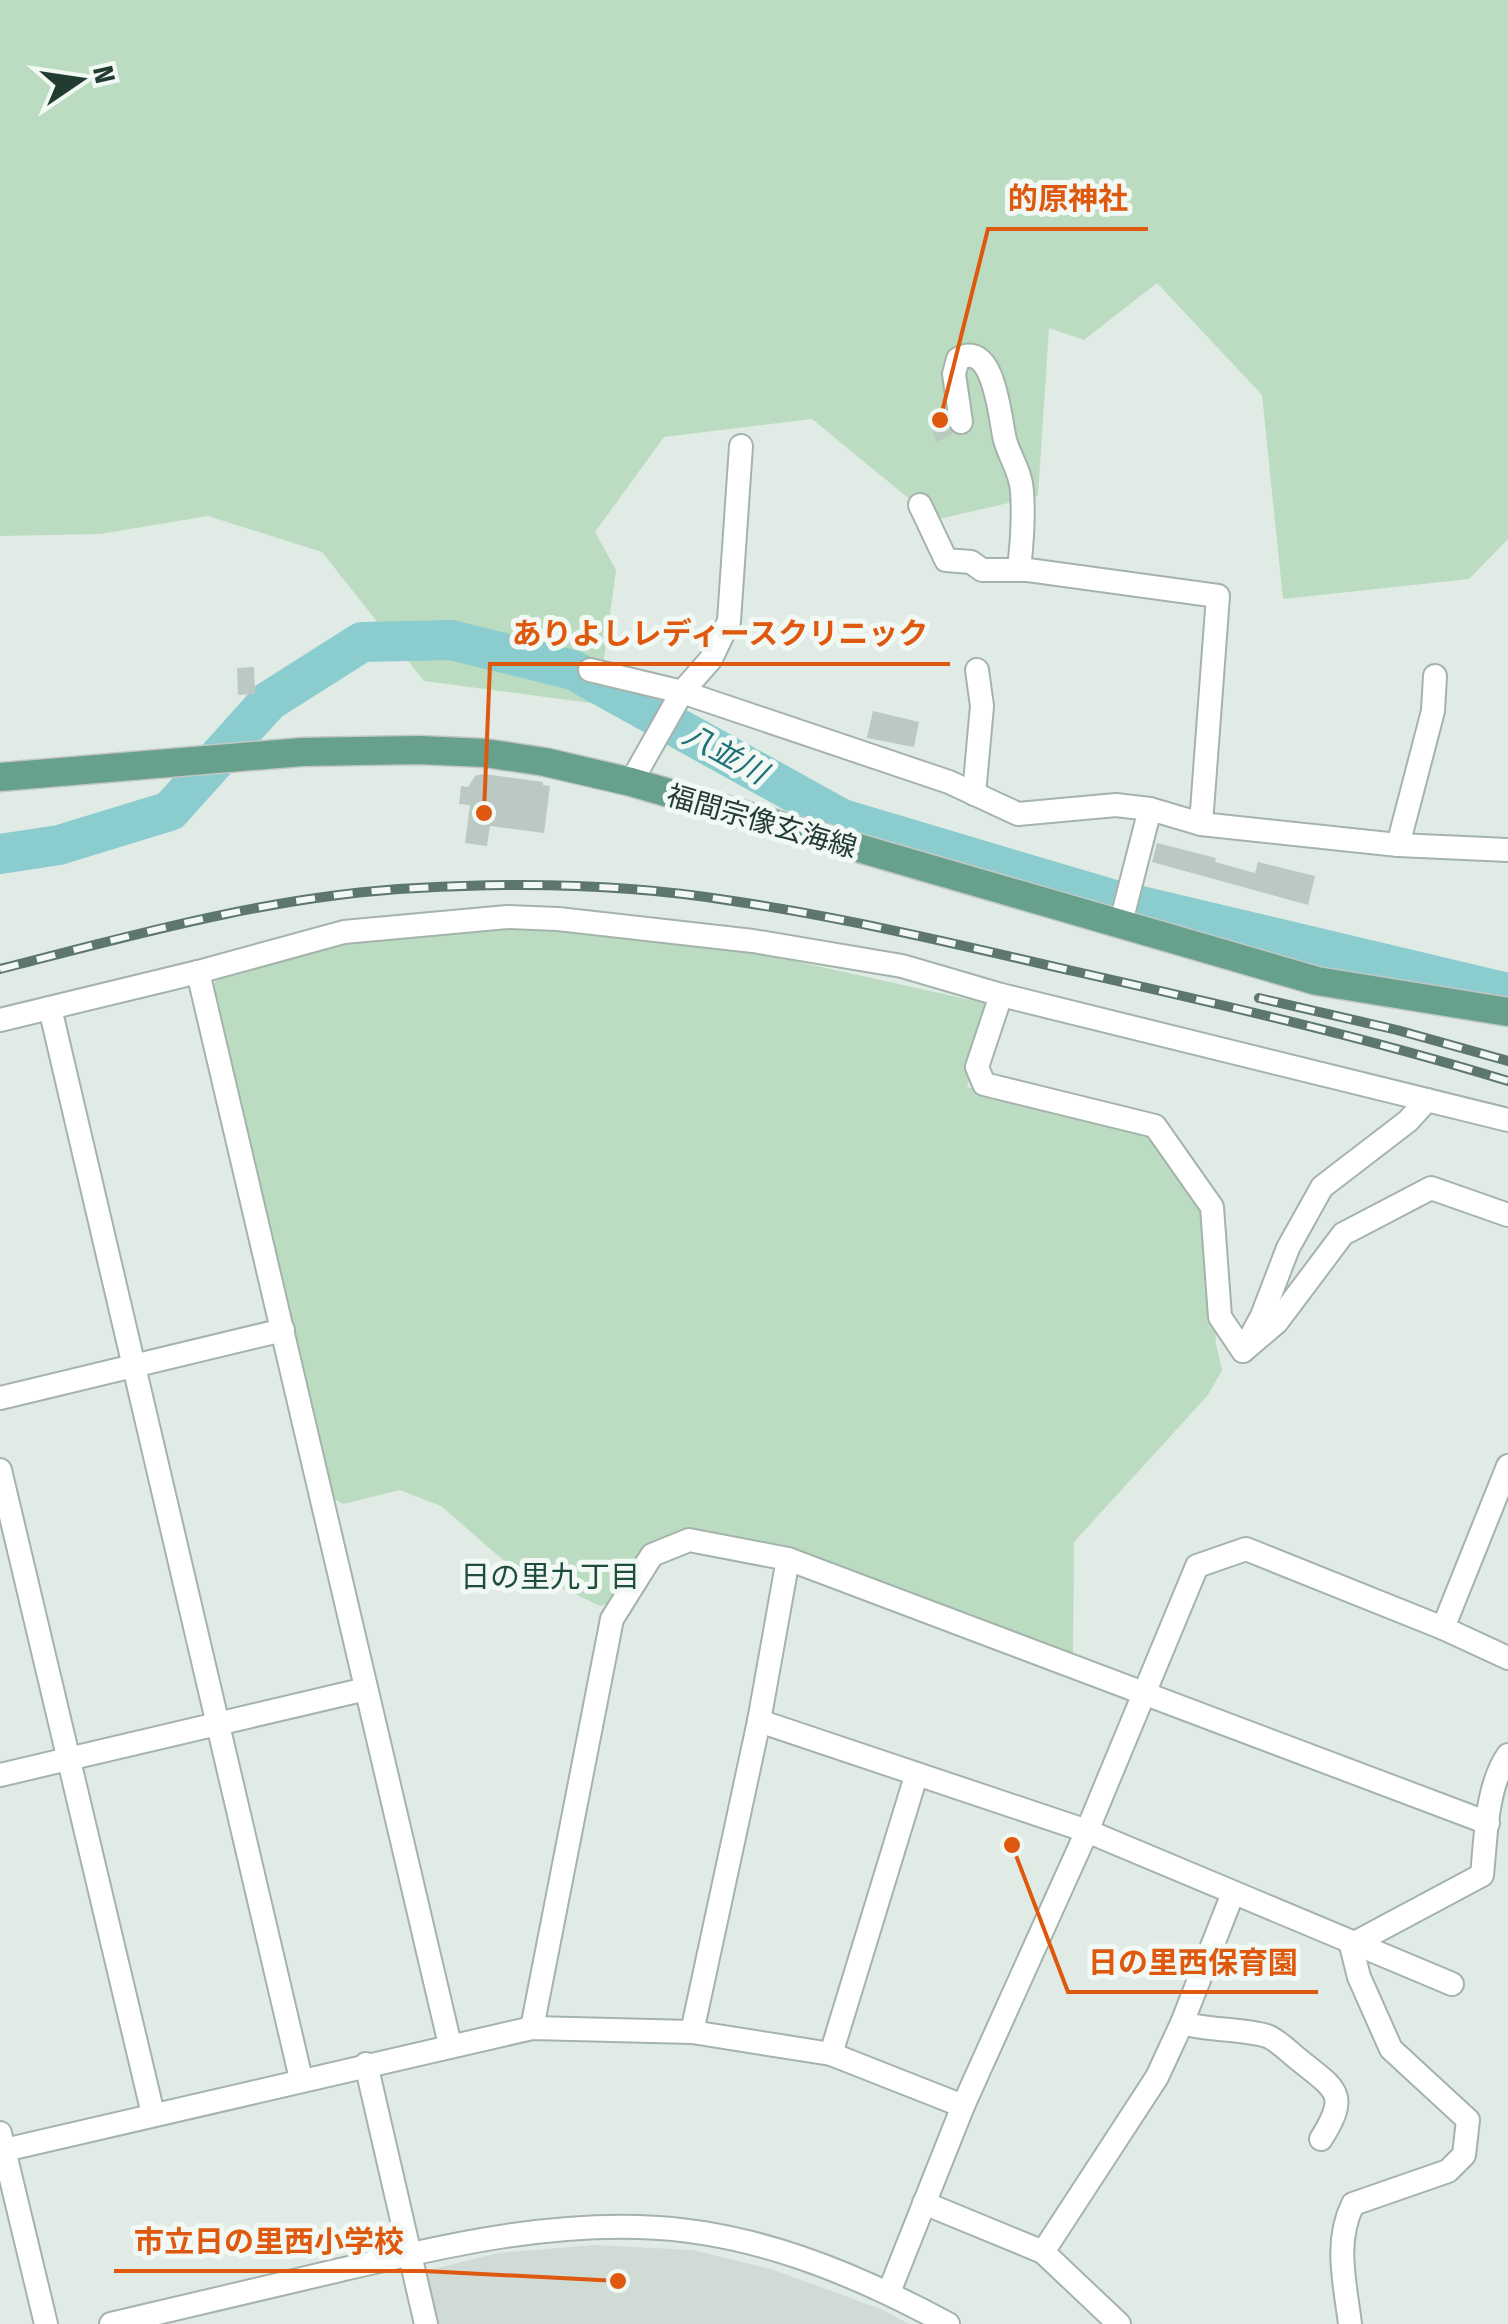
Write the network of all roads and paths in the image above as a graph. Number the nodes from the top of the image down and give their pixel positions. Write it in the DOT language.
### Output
graph roads {
  1 [pos="962,422"];
  2 [pos="742,446"];
  3 [pos="920,505"];
  4 [pos="1019,569"];
  5 [pos="590,670"];
  6 [pos="978,670"];
  7 [pos="1436,676"];
  8 [pos="682,692"];
  9 [pos="0,777"];
  10 [pos="631,782"];
  11 [pos="974,794"];
  12 [pos="1150,809"];
  13 [pos="1201,824"];
  14 [pos="1398,845"];
  15 [pos="1508,850"];
  16 [pos="1122,918"];
  17 [pos="198,972"];
  18 [pos="1001,996"];
  19 [pos="50,1008"];
  20 [pos="1508,1012"];
  21 [pos="0,1020"];
  22 [pos="1427,1100"];
  23 [pos="1508,1120"];
  24 [pos="1508,1215"];
  25 [pos="283,1330"];
  26 [pos="1243,1351"];
  27 [pos="133,1366"];
  28 [pos="0,1398"];
  29 [pos="1508,1466"];
  30 [pos="0,1470"];
  31 [pos="788,1558"];
  32 [pos="1443,1628"];
  33 [pos="1508,1658"];
  34 [pos="366,1689"];
  35 [pos="1142,1694"];
  36 [pos="759,1721"];
  37 [pos="218,1723"];
  38 [pos="1508,1755"];
  39 [pos="69,1759"];
  40 [pos="0,1775"];
  41 [pos="916,1776"];
  42 [pos="1488,1822"];
  43 [pos="1087,1831"];
  44 [pos="1232,1893"];
  45 [pos="1352,1944"];
  46 [pos="1442,1980"];
  47 [pos="1182,2023"];
  48 [pos="532,2028"];
  49 [pos="692,2032"];
  50 [pos="450,2045"];
  51 [pos="831,2054"];
  52 [pos="366,2064"];
  53 [pos="301,2079"];
  54 [pos="964,2106"];
  55 [pos="153,2114"];
  56 [pos="1320,2139"];
  57 [pos="1,2145"];
  58 [pos="924,2203"];
  59 [pos="1043,2252"];
  60 [pos="410,2254"];
  61 [pos="889,2292"];
  62 [pos="46,2324"];
  63 [pos="111,2324"];
  64 [pos="426,2324"];
  65 [pos="948,2324"];
  66 [pos="1119,2324"];
  67 [pos="1350,2324"];
  1 -- 4 [label="street"];
  2 -- 8 [label="street"];
  3 -- 4 [label="street"];
  4 -- 13 [label="street"];
  5 -- 8 [label="street"];
  6 -- 11 [label="street"];
  7 -- 14 [label="street"];
  8 -- 10 [label="street"];
  8 -- 11 [label="street"];
  9 -- 10 [label="main road, 福間宗像玄海線"];
  10 -- 16 [label="main road, 福間宗像玄海線"];
  11 -- 12 [label="street"];
  12 -- 13 [label="street"];
  12 -- 16 [label="street"];
  13 -- 14 [label="street"];
  14 -- 15 [label="street"];
  16 -- 20 [label="main road, 福間宗像玄海線"];
  17 -- 18 [label="street"];
  17 -- 19 [label="street"];
  17 -- 25 [label="street"];
  18 -- 22 [label="street"];
  18 -- 26 [label="street"];
  19 -- 21 [label="street"];
  19 -- 27 [label="street"];
  22 -- 23 [label="street"];
  22 -- 26 [label="street"];
  24 -- 26 [label="street"];
  25 -- 27 [label="street"];
  25 -- 34 [label="street"];
  27 -- 28 [label="street"];
  27 -- 37 [label="street"];
  29 -- 32 [label="street"];
  30 -- 39 [label="street"];
  31 -- 35 [label="street"];
  31 -- 36 [label="street"];
  31 -- 48 [label="street"];
  32 -- 33 [label="street"];
  32 -- 35 [label="street"];
  34 -- 37 [label="street"];
  34 -- 50 [label="street"];
  35 -- 42 [label="street"];
  35 -- 43 [label="street"];
  36 -- 41 [label="street"];
  36 -- 49 [label="street"];
  37 -- 39 [label="street"];
  37 -- 53 [label="street"];
  38 -- 42 [label="street"];
  39 -- 40 [label="street"];
  39 -- 55 [label="street"];
  41 -- 43 [label="street"];
  41 -- 51 [label="street"];
  42 -- 45 [label="street"];
  43 -- 44 [label="street"];
  43 -- 54 [label="street"];
  44 -- 45 [label="street"];
  44 -- 47 [label="street"];
  45 -- 46 [label="street"];
  45 -- 67 [label="street"];
  47 -- 56 [label="street"];
  47 -- 59 [label="street"];
  48 -- 49 [label="street"];
  48 -- 50 [label="street"];
  49 -- 51 [label="street"];
  50 -- 52 [label="street"];
  51 -- 54 [label="street"];
  52 -- 53 [label="street"];
  52 -- 60 [label="street"];
  53 -- 55 [label="street"];
  54 -- 58 [label="street"];
  55 -- 57 [label="street"];
  57 -- 62 [label="street"];
  58 -- 59 [label="street"];
  58 -- 61 [label="street"];
  59 -- 66 [label="street"];
  60 -- 61 [label="street"];
  60 -- 63 [label="street"];
  60 -- 64 [label="street"];
  61 -- 65 [label="street"];
}
